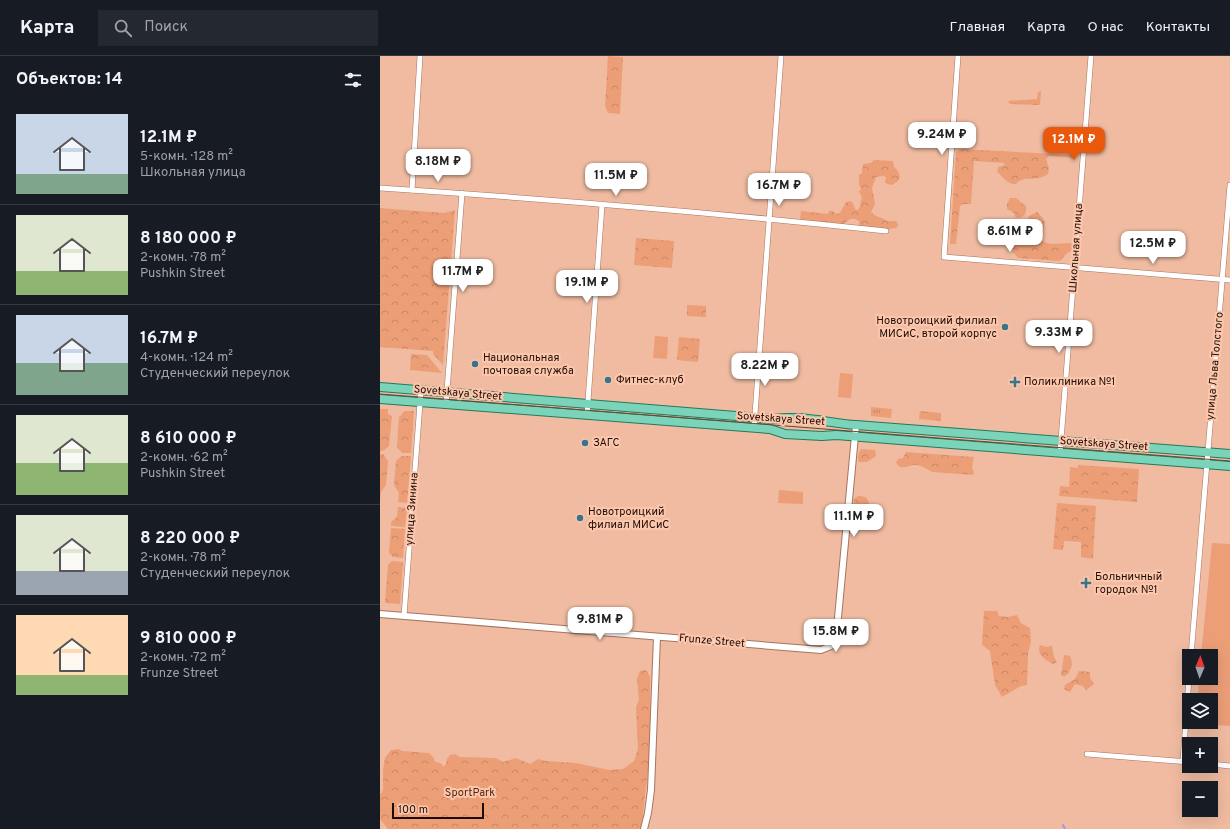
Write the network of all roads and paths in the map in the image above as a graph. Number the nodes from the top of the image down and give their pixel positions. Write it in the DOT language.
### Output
graph roads {
  1 [pos="420,56"];
  2 [pos="781,56"];
  3 [pos="958,56"];
  4 [pos="1091,56"];
  5 [pos="1230,185"];
  6 [pos="380,188"];
  7 [pos="412,190"];
  8 [pos="462,193"];
  9 [pos="602,205"];
  10 [pos="770,218"];
  11 [pos="886,231"];
  12 [pos="1074,267"];
  13 [pos="1222,280"];
  14 [pos="1230,280"];
  15 [pos="380,386"];
  16 [pos="421,390"];
  17 [pos="447,392"];
  18 [pos="380,399"];
  19 [pos="420,402"];
  20 [pos="446,404"];
  21 [pos="588,404"];
  22 [pos="587,415"];
  23 [pos="754,417"];
  24 [pos="856,425"];
  25 [pos="754,428"];
  26 [pos="855,436"];
  27 [pos="1060,441"];
  28 [pos="1208,452"];
  29 [pos="1060,453"];
  30 [pos="1230,454"];
  31 [pos="1207,464"];
  32 [pos="1230,466"];
  33 [pos="380,614"];
  34 [pos="404,616"];
  35 [pos="657,637"];
  36 [pos="1192,649"];
  37 [pos="1188,685"];
  38 [pos="1185,737"];
  39 [pos="1087,754"];
  40 [pos="1182,761"];
  41 [pos="1218,765"];
  42 [pos="1230,766"];
  43 [pos="644,829"];
  1 -- 7 [label="street"];
  2 -- 10 [label="street"];
  3 -- 12 [label="street"];
  4 -- 12 [label="street, Школьная улица"];
  5 -- 13 [label="street, улица Льва Толстого"];
  6 -- 7 [label="street"];
  7 -- 8 [label="street"];
  8 -- 9 [label="street"];
  8 -- 17 [label="street"];
  9 -- 10 [label="street"];
  9 -- 21 [label="street"];
  10 -- 11 [label="street"];
  10 -- 23 [label="street"];
  12 -- 13 [label="street"];
  12 -- 27 [label="street, Школьная улица"];
  13 -- 14 [label="street"];
  13 -- 28 [label="street, улица Льва Толстого"];
  15 -- 16 [label="main road, Sovetskaya Street"];
  16 -- 17 [label="main road, Sovetskaya Street"];
  16 -- 19 [label="street, улица Зинина"];
  17 -- 20 [label="street"];
  17 -- 21 [label="main road, Sovetskaya Street"];
  18 -- 19 [label="main road, Sovetskaya Street"];
  19 -- 20 [label="main road, Sovetskaya Street"];
  19 -- 34 [label="street, улица Зинина"];
  20 -- 22 [label="main road, Sovetskaya Street"];
  21 -- 22 [label="street"];
  21 -- 23 [label="main road, Sovetskaya Street"];
  22 -- 25 [label="main road, Sovetskaya Street"];
  23 -- 24 [label="main road, Sovetskaya Street"];
  23 -- 25 [label="street"];
  24 -- 26 [label="street, Frunze Street"];
  24 -- 27 [label="main road, Sovetskaya Street"];
  25 -- 26 [label="main road, Sovetskaya Street"];
  26 -- 29 [label="main road, Sovetskaya Street"];
  26 -- 35 [label="street, Frunze Street"];
  27 -- 28 [label="main road, Sovetskaya Street"];
  27 -- 29 [label="street, Школьная улица"];
  28 -- 30 [label="main road, Sovetskaya Street"];
  28 -- 31 [label="street, улица Льва Толстого"];
  29 -- 31 [label="main road, Sovetskaya Street"];
  31 -- 32 [label="main road, Sovetskaya Street"];
  31 -- 36 [label="street"];
  33 -- 34 [label="street, Frunze Street"];
  34 -- 35 [label="street, Frunze Street"];
  35 -- 43 [label="street"];
  37 -- 38 [label="street"];
  39 -- 40 [label="street"];
  41 -- 42 [label="street"];
}
